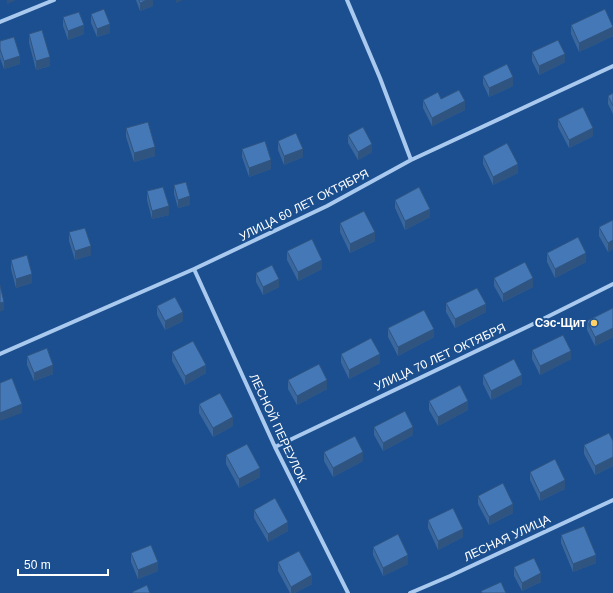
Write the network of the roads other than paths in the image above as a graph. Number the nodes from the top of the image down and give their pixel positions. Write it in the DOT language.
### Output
graph roads {
  1 [pos="54,0"];
  2 [pos="348,0"];
  3 [pos="0,22"];
  4 [pos="613,66"];
  5 [pos="411,160"];
  6 [pos="194,269"];
  7 [pos="613,284"];
  8 [pos="0,354"];
  9 [pos="275,447"];
  10 [pos="613,500"];
  11 [pos="348,593"];
  12 [pos="410,593"];
  1 -- 3 [label="street"];
  2 -- 5 [label="street"];
  4 -- 5 [label="street, УЛИЦА 60 ЛЕТ ОКТЯБРЯ"];
  5 -- 6 [label="street, УЛИЦА 60 ЛЕТ ОКТЯБРЯ"];
  6 -- 8 [label="street, УЛИЦА 60 ЛЕТ ОКТЯБРЯ"];
  6 -- 9 [label="street, ЛЕСНОЙ ПЕРЕУЛОК"];
  7 -- 9 [label="street, УЛИЦА 70 ЛЕТ ОКТЯБРЯ"];
  9 -- 11 [label="street, ЛЕСНОЙ ПЕРЕУЛОК"];
  10 -- 12 [label="street, ЛЕСНАЯ УЛИЦА"];
}
